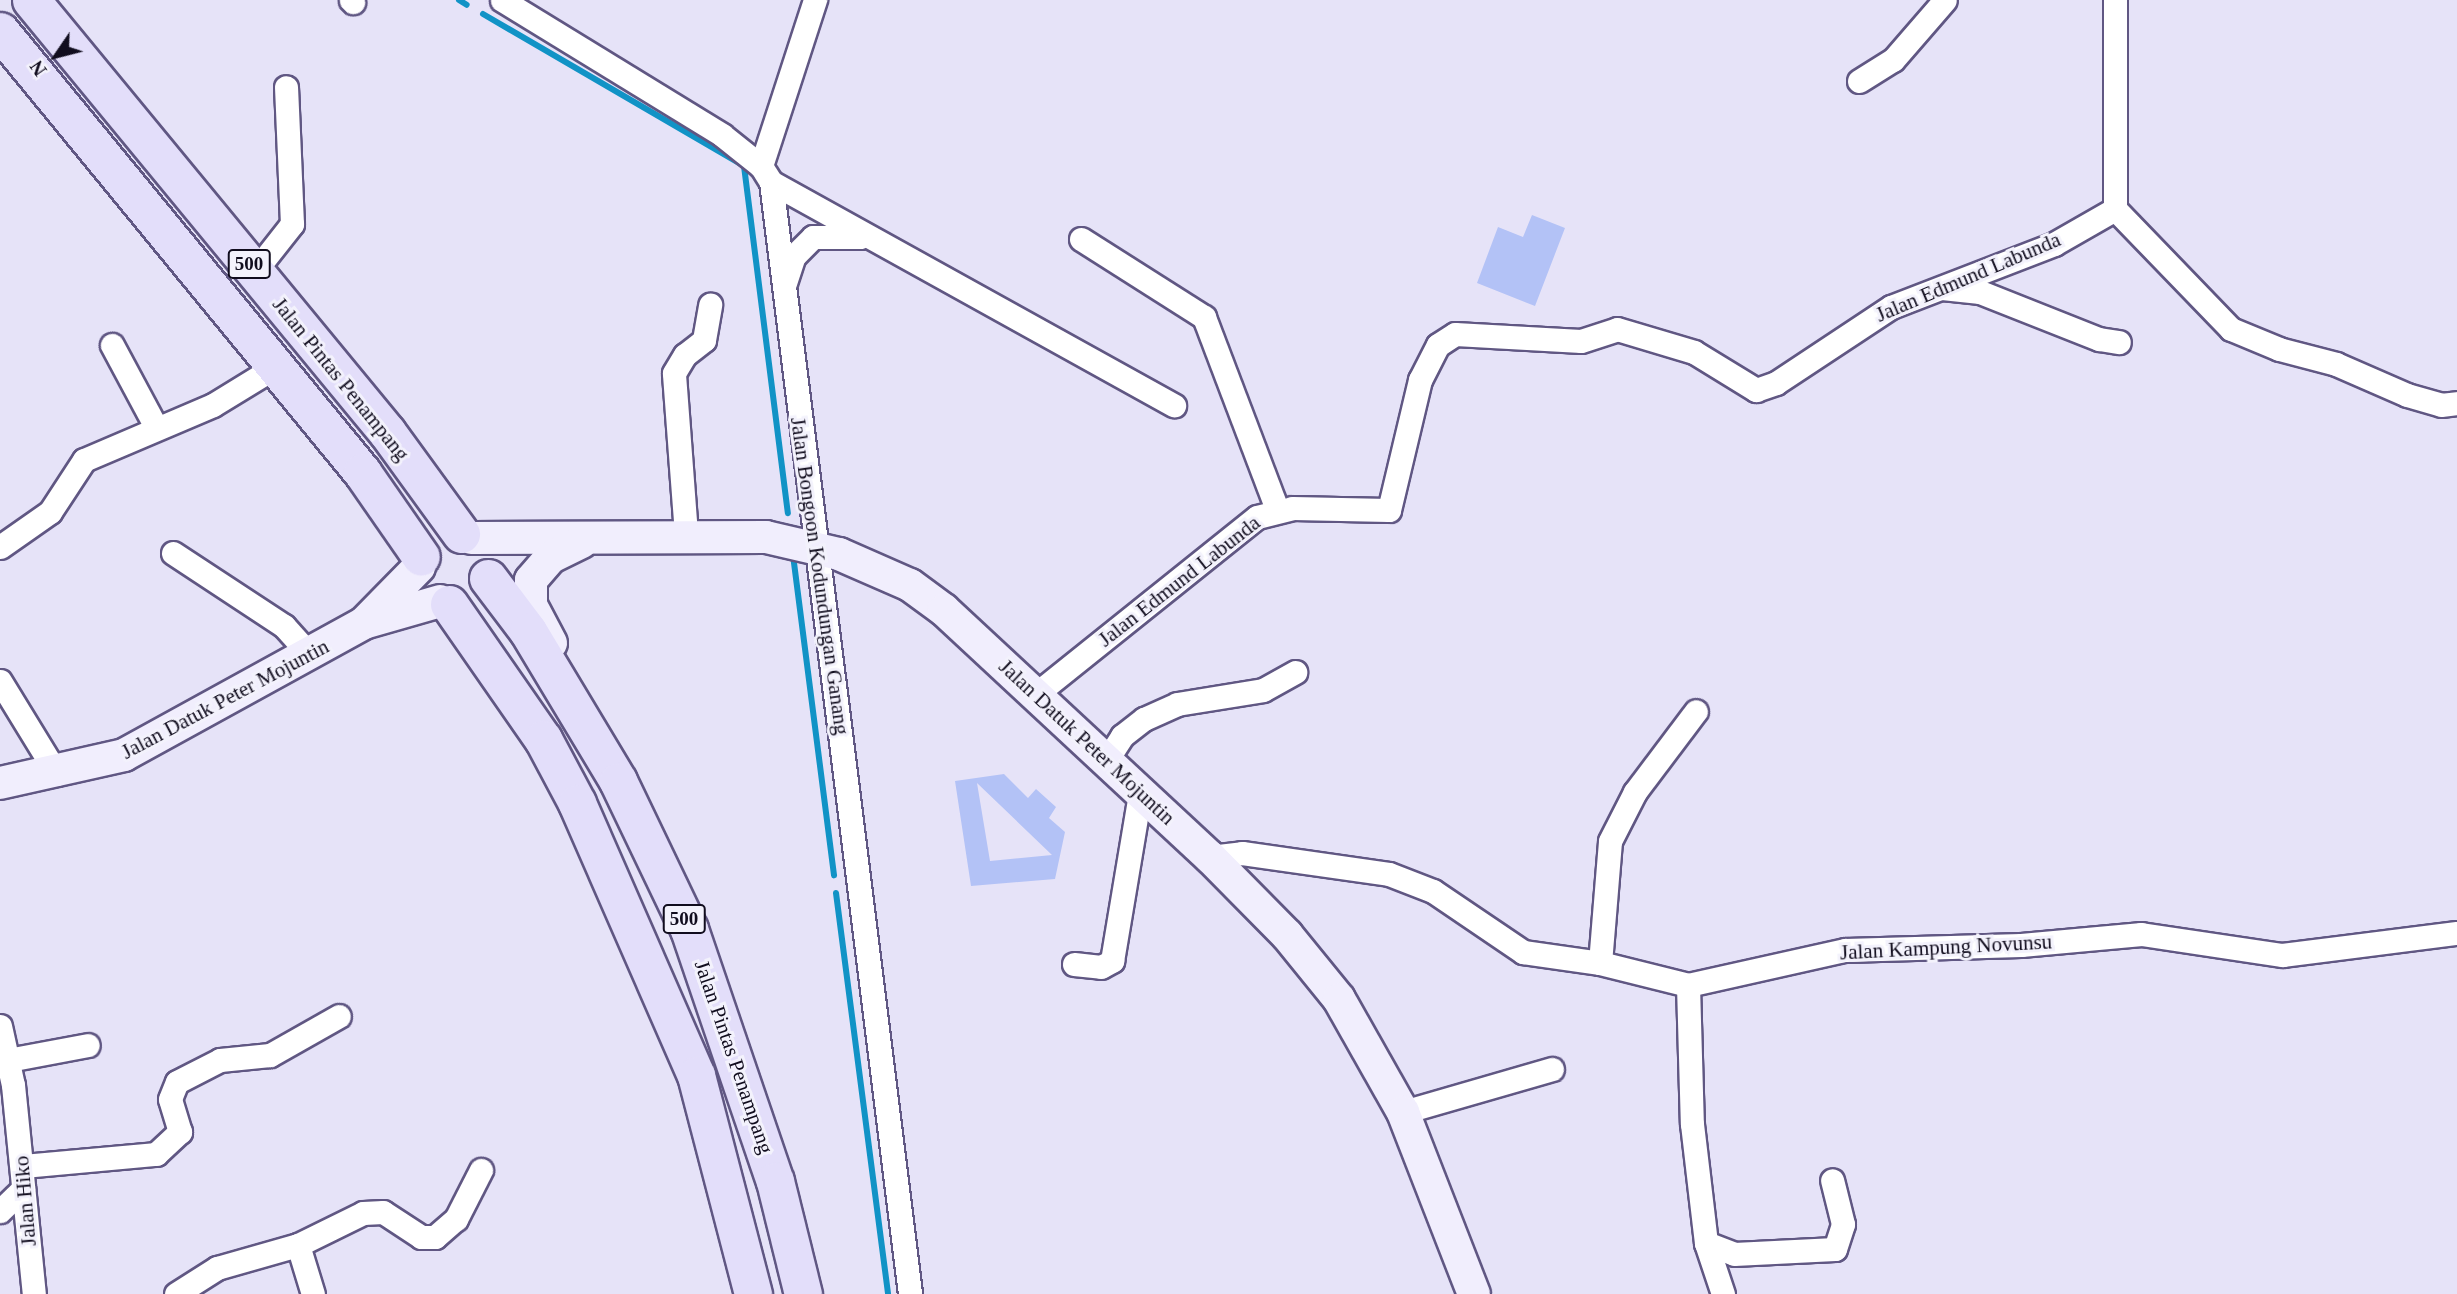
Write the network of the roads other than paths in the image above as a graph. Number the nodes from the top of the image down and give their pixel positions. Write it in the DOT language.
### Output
graph roads {
  1 [pos="31,0"];
  2 [pos="502,0"];
  3 [pos="815,0"];
  4 [pos="1945,0"];
  5 [pos="2115,0"];
  6 [pos="0,31"];
  7 [pos="1859,80"];
  8 [pos="286,87"];
  9 [pos="766,174"];
  10 [pos="2115,209"];
  11 [pos="867,238"];
  12 [pos="1081,239"];
  13 [pos="255,271"];
  14 [pos="783,286"];
  15 [pos="1942,288"];
  16 [pos="710,305"];
  17 [pos="2119,342"];
  18 [pos="112,345"];
  19 [pos="275,367"];
  20 [pos="2457,403"];
  21 [pos="1174,405"];
  22 [pos="156,427"];
  23 [pos="1277,509"];
  24 [pos="686,534"];
  25 [pos="466,536"];
  26 [pos="589,539"];
  27 [pos="813,545"];
  28 [pos="0,547"];
  29 [pos="173,553"];
  30 [pos="420,562"];
  31 [pos="488,578"];
  32 [pos="444,602"];
  33 [pos="364,624"];
  34 [pos="310,655"];
  35 [pos="1295,672"];
  36 [pos="0,681"];
  37 [pos="1036,694"];
  38 [pos="1696,711"];
  39 [pos="600,751"];
  40 [pos="1106,761"];
  41 [pos="57,774"];
  42 [pos="0,783"];
  43 [pos="1140,794"];
  44 [pos="1210,857"];
  45 [pos="2457,933"];
  46 [pos="1600,963"];
  47 [pos="1074,964"];
  48 [pos="1688,985"];
  49 [pos="339,1016"];
  50 [pos="0,1026"];
  51 [pos="88,1045"];
  52 [pos="8,1060"];
  53 [pos="1552,1069"];
  54 [pos="1403,1112"];
  55 [pos="481,1170"];
  56 [pos="23,1177"];
  57 [pos="1832,1180"];
  58 [pos="0,1211"];
  59 [pos="1706,1243"];
  60 [pos="298,1245"];
  61 [pos="34,1294"];
  62 [pos="176,1294"];
  63 [pos="313,1294"];
  64 [pos="754,1294"];
  65 [pos="803,1294"];
  66 [pos="910,1294"];
  67 [pos="1474,1294"];
  68 [pos="1723,1294"];
  1 -- 13 [label="main road, Jalan Pintas Penampang / 500"];
  2 -- 9 [label="street"];
  3 -- 9 [label="street"];
  4 -- 7 [label="street"];
  5 -- 10 [label="street"];
  6 -- 19 [label="main road, Jalan Pintas Penampang / 500"];
  8 -- 13 [label="street"];
  9 -- 11 [label="street"];
  9 -- 14 [label="street, Jalan Bongoon Kodundungan Ganang"];
  10 -- 15 [label="street, Jalan Edmund Labunda"];
  10 -- 20 [label="street"];
  11 -- 14 [label="street"];
  11 -- 21 [label="street"];
  12 -- 23 [label="street"];
  13 -- 25 [label="main road, Jalan Pintas Penampang / 500"];
  14 -- 27 [label="street, Jalan Bongoon Kodundungan Ganang"];
  15 -- 17 [label="street"];
  15 -- 23 [label="street, Jalan Edmund Labunda"];
  16 -- 24 [label="street"];
  18 -- 22 [label="street"];
  19 -- 22 [label="street"];
  19 -- 30 [label="main road, Jalan Pintas Penampang / 500"];
  22 -- 28 [label="street"];
  23 -- 37 [label="street, Jalan Edmund Labunda"];
  24 -- 26 [label="main road, Jalan Datuk Peter Mojuntin"];
  24 -- 27 [label="main road, Jalan Datuk Peter Mojuntin"];
  25 -- 26 [label="main road, Jalan Datuk Peter Mojuntin"];
  25 -- 30 [label="main road"];
  25 -- 31 [label="main road, 500"];
  26 -- 39 [label="main road"];
  27 -- 37 [label="main road, Jalan Datuk Peter Mojuntin"];
  27 -- 66 [label="street, Jalan Bongoon Kodundungan Ganang"];
  29 -- 34 [label="street"];
  30 -- 32 [label="main road, 500"];
  30 -- 33 [label="main road, Jalan Datuk Peter Mojuntin"];
  31 -- 32 [label="main road"];
  31 -- 39 [label="main road, Jalan Pintas Penampang / 500"];
  32 -- 33 [label="main road, Jalan Datuk Peter Mojuntin"];
  32 -- 64 [label="main road, Jalan Pintas Penampang / 500"];
  33 -- 34 [label="main road, Jalan Datuk Peter Mojuntin"];
  34 -- 41 [label="main road, Jalan Datuk Peter Mojuntin"];
  35 -- 40 [label="street"];
  36 -- 41 [label="street"];
  37 -- 40 [label="main road, Jalan Datuk Peter Mojuntin"];
  38 -- 46 [label="street"];
  39 -- 65 [label="main road, Jalan Pintas Penampang / 500"];
  40 -- 43 [label="main road, Jalan Datuk Peter Mojuntin"];
  41 -- 42 [label="main road, Jalan Datuk Peter Mojuntin"];
  43 -- 44 [label="main road, Jalan Datuk Peter Mojuntin"];
  43 -- 47 [label="street"];
  44 -- 46 [label="street, Jalan Kampung Novunsu"];
  44 -- 54 [label="main road, Jalan Datuk Peter Mojuntin"];
  45 -- 48 [label="street, Jalan Kampung Novunsu"];
  46 -- 48 [label="street, Jalan Kampung Novunsu"];
  48 -- 59 [label="street"];
  49 -- 56 [label="street"];
  50 -- 52 [label="street, Jalan Hiko"];
  51 -- 52 [label="street"];
  52 -- 56 [label="street, Jalan Hiko"];
  53 -- 54 [label="street"];
  54 -- 67 [label="main road, Jalan Datuk Peter Mojuntin"];
  55 -- 60 [label="street"];
  56 -- 58 [label="street"];
  56 -- 61 [label="street, Jalan Hiko"];
  57 -- 59 [label="street"];
  59 -- 68 [label="street"];
  60 -- 62 [label="street"];
  60 -- 63 [label="street"];
}
